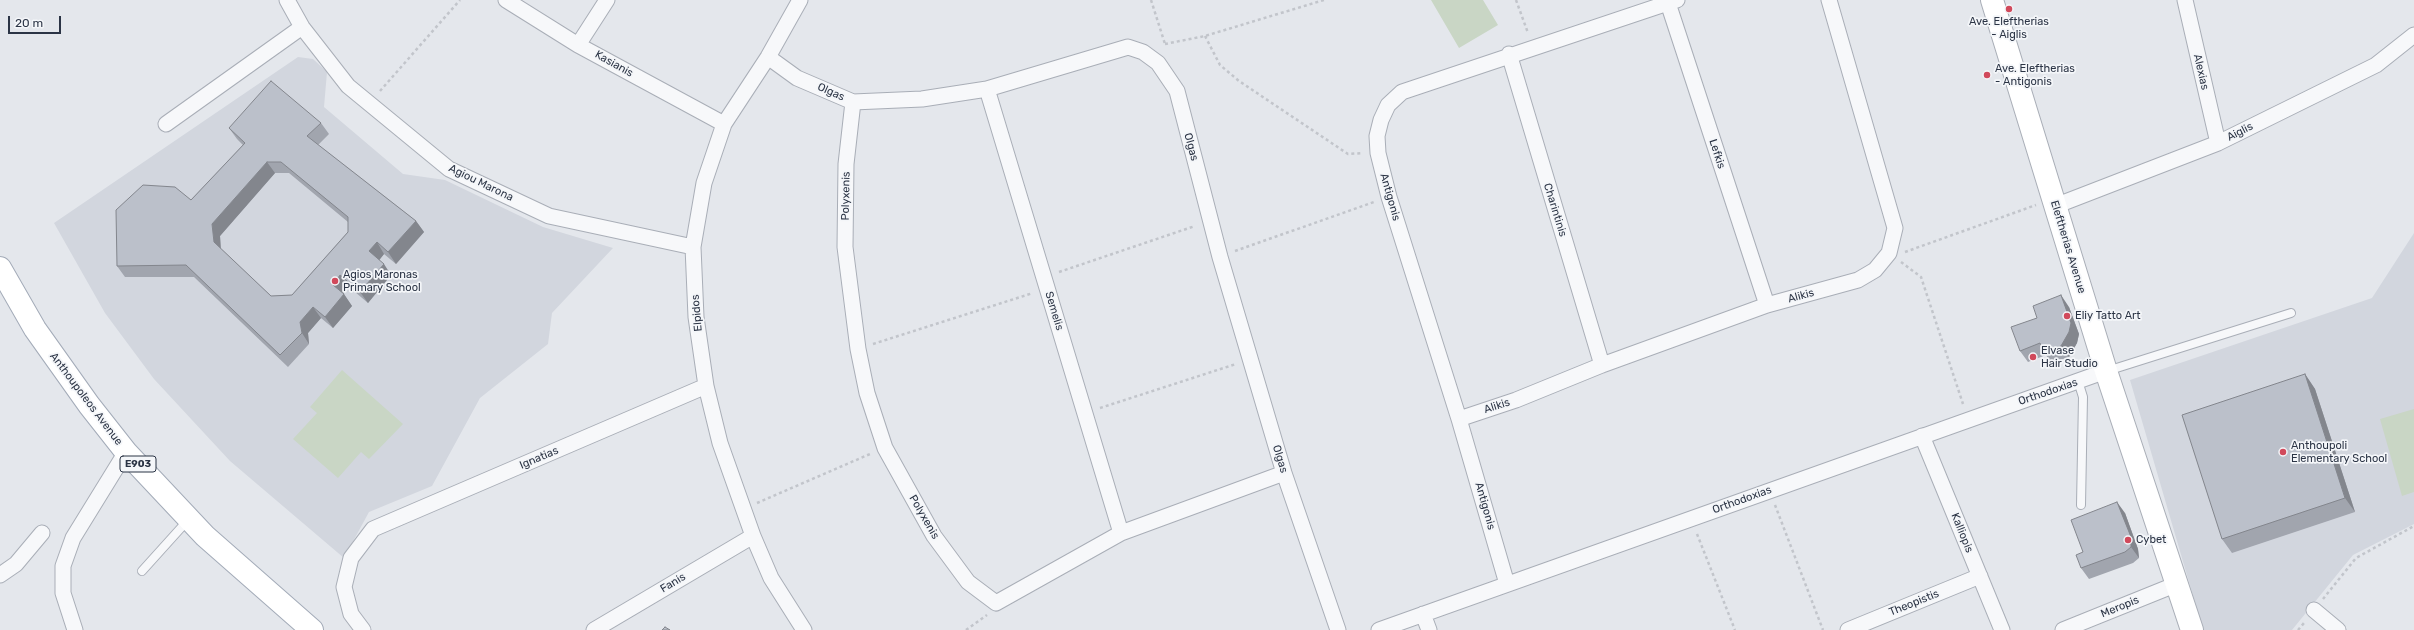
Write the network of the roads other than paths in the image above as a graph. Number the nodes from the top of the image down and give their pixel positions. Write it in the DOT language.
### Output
graph roads {
  1 [pos="287,0"];
  2 [pos="506,0"];
  3 [pos="606,0"];
  4 [pos="800,0"];
  5 [pos="1829,0"];
  6 [pos="1992,0"];
  7 [pos="2185,0"];
  8 [pos="1673,2"];
  9 [pos="302,27"];
  10 [pos="2414,35"];
  11 [pos="578,45"];
  12 [pos="1509,54"];
  13 [pos="768,57"];
  14 [pos="987,89"];
  15 [pos="852,102"];
  16 [pos="166,124"];
  17 [pos="724,124"];
  18 [pos="2218,143"];
  19 [pos="2054,202"];
  20 [pos="693,247"];
  21 [pos="0,268"];
  22 [pos="1767,305"];
  23 [pos="2291,313"];
  24 [pos="1602,365"];
  25 [pos="2106,371"];
  26 [pos="2078,382"];
  27 [pos="706,386"];
  28 [pos="1459,419"];
  29 [pos="1922,436"];
  30 [pos="126,452"];
  31 [pos="1284,473"];
  32 [pos="2081,505"];
  33 [pos="189,518"];
  34 [pos="42,533"];
  35 [pos="1121,533"];
  36 [pos="752,536"];
  37 [pos="142,571"];
  38 [pos="0,575"];
  39 [pos="1980,576"];
  40 [pos="1507,584"];
  41 [pos="2177,584"];
  42 [pos="2314,610"];
  43 [pos="1423,614"];
  44 [pos="75,630"];
  45 [pos="312,630"];
  46 [pos="363,630"];
  47 [pos="594,630"];
  48 [pos="804,630"];
  49 [pos="1338,630"];
  50 [pos="1379,630"];
  51 [pos="1428,630"];
  52 [pos="1848,630"];
  53 [pos="2002,630"];
  54 [pos="2063,630"];
  55 [pos="2192,630"];
  56 [pos="2338,630"];
  1 -- 9 [label="street, Agiou Marona"];
  2 -- 11 [label="street, Kasianis"];
  3 -- 11 [label="street"];
  4 -- 13 [label="street, Elpidos"];
  5 -- 22 [label="street, Alikis"];
  6 -- 19 [label="main road, Eleftherias Avenue"];
  7 -- 18 [label="street, Alexias"];
  8 -- 12 [label="street, Antigonis"];
  8 -- 22 [label="street, Lefkis"];
  9 -- 16 [label="street"];
  9 -- 20 [label="street, Agiou Marona"];
  10 -- 18 [label="street, Aiglis"];
  11 -- 17 [label="street, Kasianis"];
  12 -- 24 [label="street, Charintinis"];
  12 -- 28 [label="street, Antigonis"];
  13 -- 15 [label="street, Olgas"];
  13 -- 17 [label="street, Elpidos"];
  14 -- 15 [label="street, Olgas"];
  14 -- 31 [label="street, Olgas"];
  14 -- 35 [label="street, Semelis"];
  15 -- 35 [label="street, Polyxenis"];
  17 -- 20 [label="street, Elpidos"];
  18 -- 19 [label="street, Aiglis"];
  19 -- 25 [label="main road, Eleftherias Avenue"];
  20 -- 27 [label="street, Elpidos"];
  21 -- 30 [label="main road, Anthoupoleos Avenue / E903"];
  22 -- 24 [label="street, Alikis"];
  23 -- 25 [label="lane"];
  24 -- 28 [label="street, Alikis"];
  25 -- 26 [label="street, Orthodoxias"];
  25 -- 41 [label="main road, Eleftherias Avenue"];
  26 -- 29 [label="street, Orthodoxias"];
  26 -- 32 [label="lane"];
  27 -- 36 [label="street, Elpidos"];
  27 -- 46 [label="street, Ignatias"];
  28 -- 40 [label="street, Antigonis"];
  29 -- 39 [label="street, Kalliopis"];
  29 -- 40 [label="street, Orthodoxias"];
  30 -- 33 [label="main road, Anthoupoleos Avenue / E903"];
  30 -- 44 [label="street"];
  31 -- 35 [label="street"];
  31 -- 49 [label="street, Olgas"];
  33 -- 37 [label="lane"];
  33 -- 45 [label="main road, Anthoupoleos Avenue / E903"];
  34 -- 38 [label="street"];
  36 -- 47 [label="street, Fanis"];
  36 -- 48 [label="street, Elpidos"];
  39 -- 52 [label="street, Theopistis"];
  39 -- 53 [label="street, Kalliopis"];
  40 -- 43 [label="street, Orthodoxias"];
  41 -- 54 [label="street, Meropis"];
  41 -- 55 [label="main road, Eleftherias Avenue"];
  42 -- 56 [label="street"];
  43 -- 50 [label="street, Orthodoxias"];
  43 -- 51 [label="street"];
}
